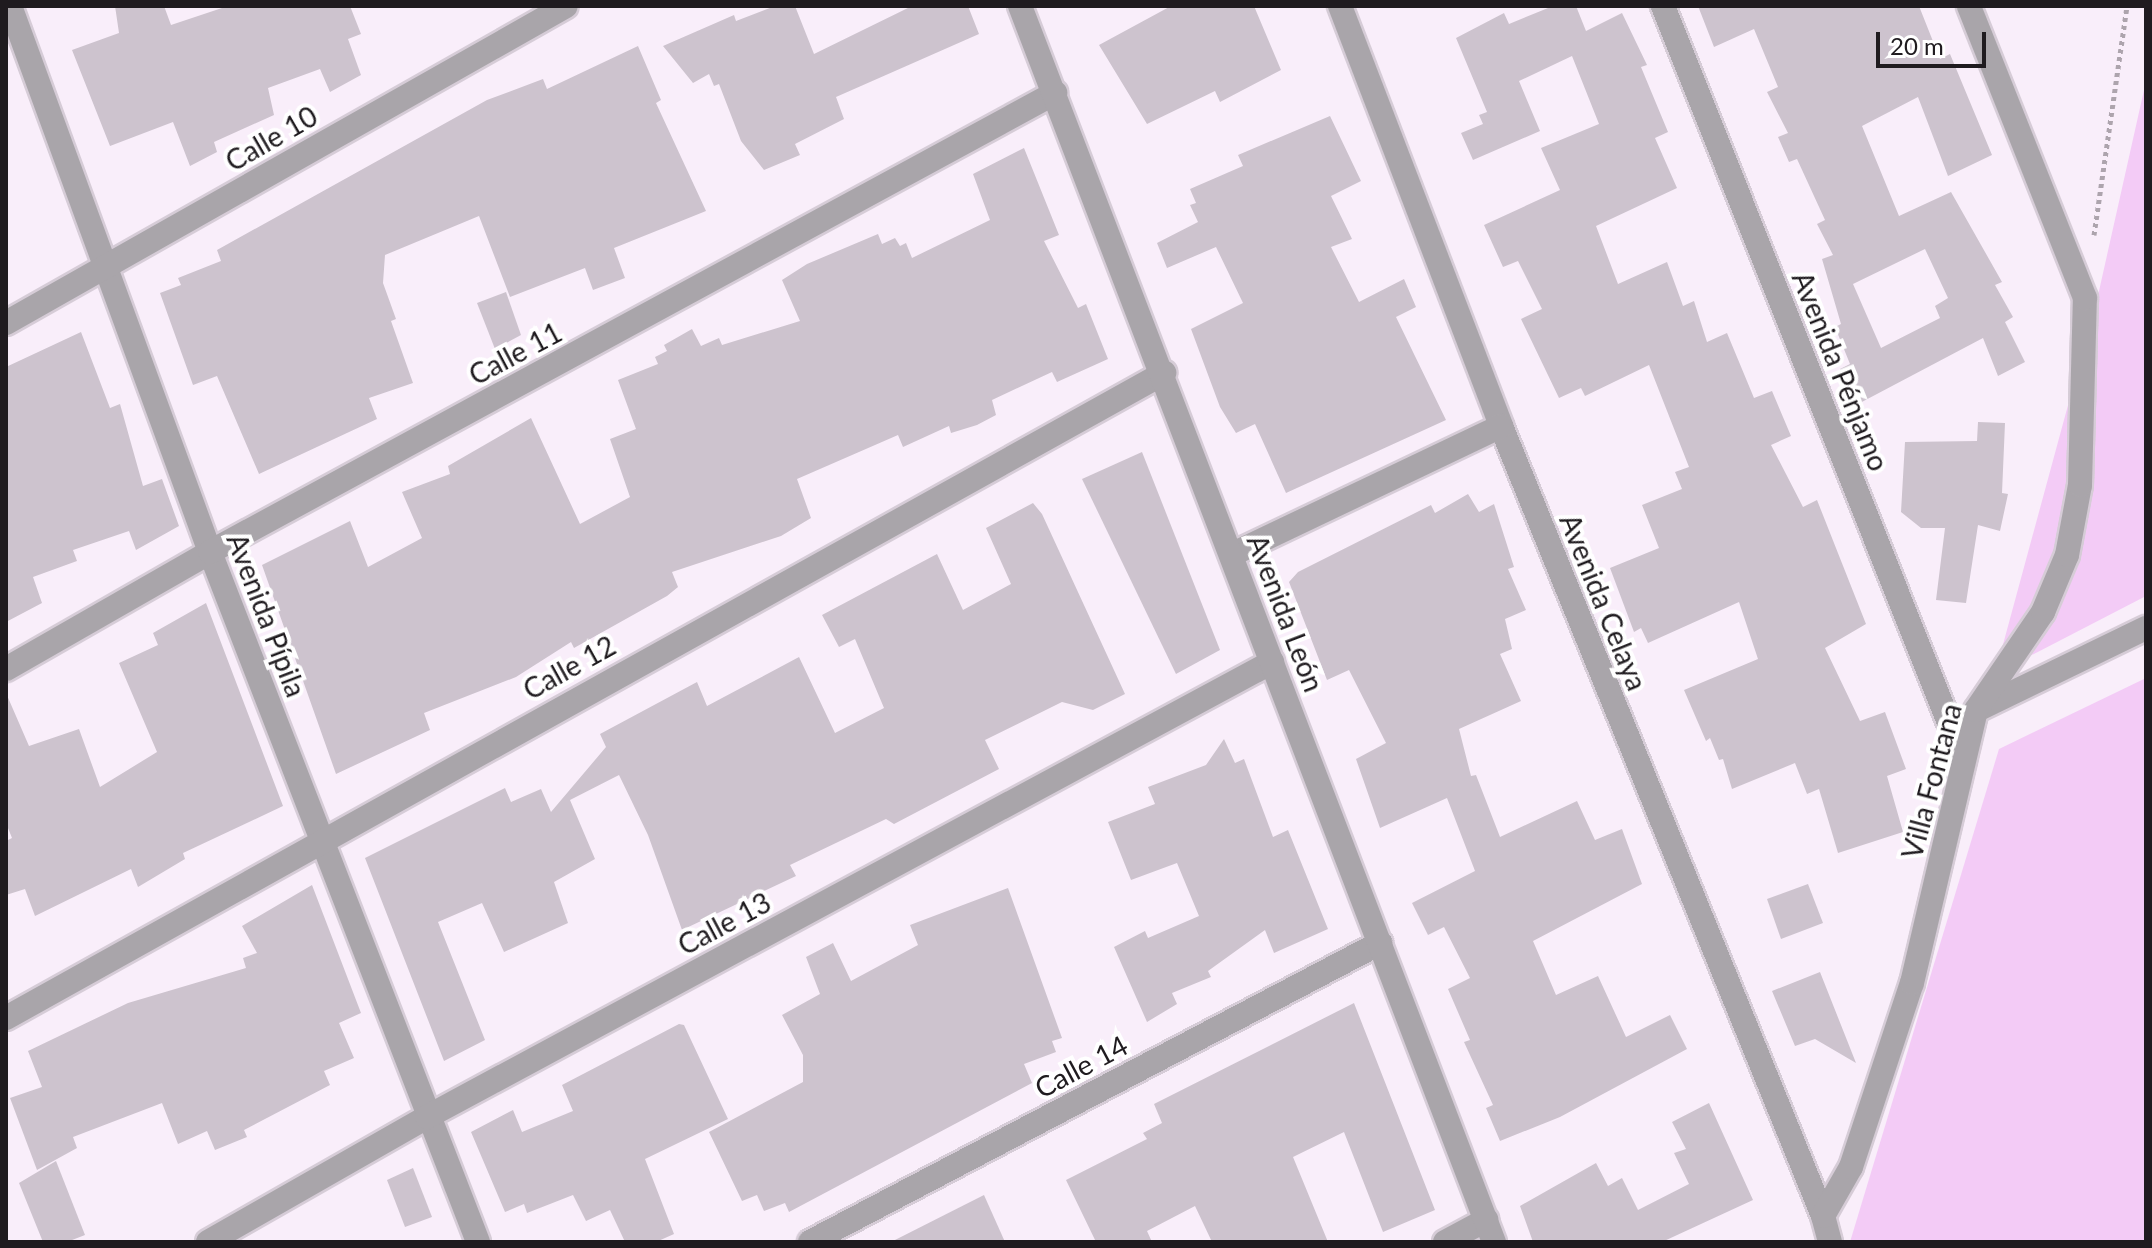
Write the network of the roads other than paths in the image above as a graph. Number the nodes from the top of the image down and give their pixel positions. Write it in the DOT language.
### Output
graph roads {
  1 [pos="10,6"];
  2 [pos="566,6"];
  3 [pos="1020,6"];
  4 [pos="1340,6"];
  5 [pos="1663,6"];
  6 [pos="1969,6"];
  7 [pos="1055,93"];
  8 [pos="104,268"];
  9 [pos="6,323"];
  10 [pos="1164,373"];
  11 [pos="1501,426"];
  12 [pos="210,552"];
  13 [pos="1233,554"];
  14 [pos="2146,628"];
  15 [pos="1272,662"];
  16 [pos="6,669"];
  17 [pos="1976,710"];
  18 [pos="1963,758"];
  19 [pos="322,838"];
  20 [pos="1380,943"];
  21 [pos="6,1018"];
  22 [pos="427,1117"];
  23 [pos="1823,1216"];
  24 [pos="1490,1231"];
  25 [pos="208,1242"];
  26 [pos="478,1242"];
  27 [pos="810,1242"];
  28 [pos="1445,1242"];
  29 [pos="1830,1242"];
  1 -- 8 [label="street, Avenida Pípila"];
  2 -- 8 [label="street, Calle 10"];
  3 -- 7 [label="street, Avenida León"];
  4 -- 11 [label="street, Avenida Celaya"];
  5 -- 18 [label="street, Avenida Pénjamo"];
  6 -- 17 [label="street, Villa Fontana"];
  7 -- 10 [label="street, Avenida León"];
  7 -- 12 [label="street, Calle 11"];
  8 -- 9 [label="street, Calle 10"];
  8 -- 12 [label="street, Avenida Pípila"];
  10 -- 13 [label="street, Avenida León"];
  10 -- 19 [label="street, Calle 12"];
  11 -- 13 [label="street"];
  11 -- 23 [label="street, Avenida Celaya"];
  12 -- 16 [label="street, Calle 11"];
  12 -- 19 [label="street, Avenida Pípila"];
  13 -- 15 [label="street, Avenida León"];
  14 -- 17 [label="street"];
  15 -- 20 [label="street, Avenida León"];
  15 -- 22 [label="street, Calle 13"];
  17 -- 18 [label="street, Villa Fontana"];
  18 -- 23 [label="street, Villa Fontana"];
  19 -- 21 [label="street, Calle 12"];
  19 -- 22 [label="street, Avenida Pípila"];
  20 -- 24 [label="street, Avenida León"];
  20 -- 27 [label="street, Calle 14"];
  22 -- 25 [label="street, Calle 13"];
  22 -- 26 [label="street, Avenida Pípila"];
  23 -- 29 [label="street"];
  24 -- 28 [label="street"];
}
